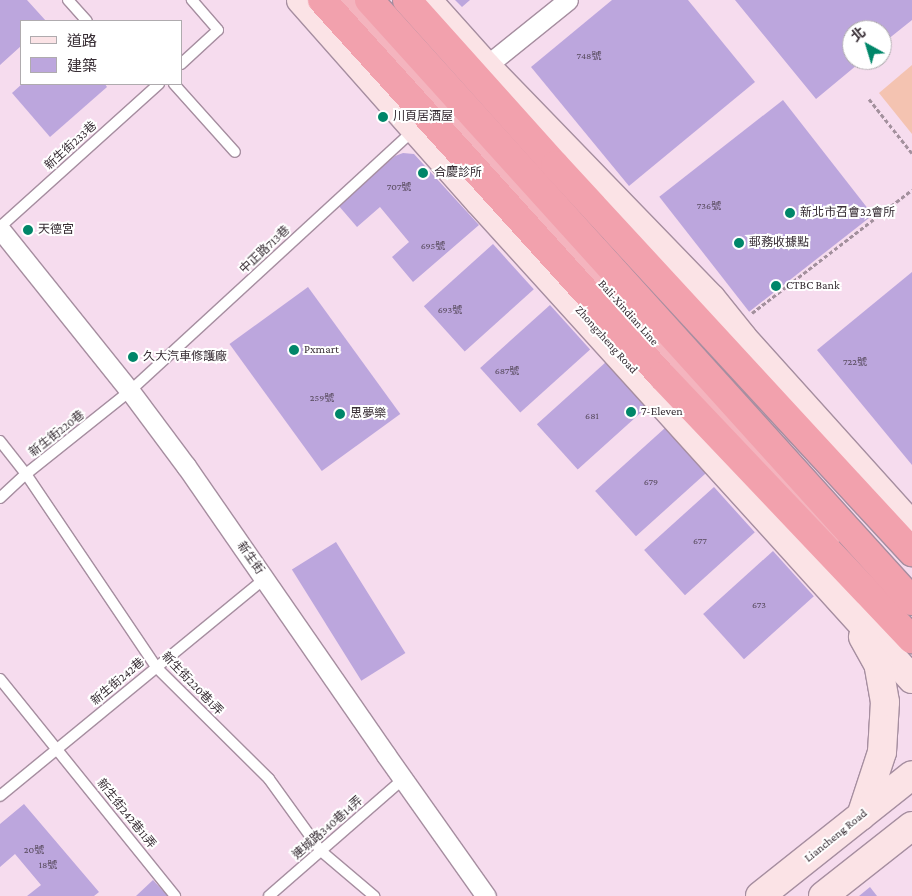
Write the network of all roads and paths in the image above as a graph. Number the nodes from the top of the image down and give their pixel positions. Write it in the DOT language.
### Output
graph roads {
  1 [pos="68,0"];
  2 [pos="192,0"];
  3 [pos="301,0"];
  4 [pos="322,0"];
  5 [pos="348,0"];
  6 [pos="369,0"];
  7 [pos="380,0"];
  8 [pos="407,0"];
  9 [pos="426,0"];
  10 [pos="568,0"];
  11 [pos="86,20"];
  12 [pos="182,63"];
  13 [pos="486,66"];
  14 [pos="143,85"];
  15 [pos="158,85"];
  16 [pos="175,85"];
  17 [pos="150,92"];
  18 [pos="869,99"];
  19 [pos="416,128"];
  20 [pos="234,152"];
  21 [pos="912,153"];
  22 [pos="912,190"];
  23 [pos="0,228"];
  24 [pos="735,326"];
  25 [pos="130,391"];
  26 [pos="0,441"];
  27 [pos="26,474"];
  28 [pos="0,498"];
  29 [pos="912,526"];
  30 [pos="912,552"];
  31 [pos="264,579"];
  32 [pos="912,585"];
  33 [pos="912,602"];
  34 [pos="846,605"];
  35 [pos="912,624"];
  36 [pos="912,639"];
  37 [pos="156,667"];
  38 [pos="910,675"];
  39 [pos="0,679"];
  40 [pos="58,748"];
  41 [pos="912,775"];
  42 [pos="403,779"];
  43 [pos="0,796"];
  44 [pos="861,816"];
  45 [pos="912,826"];
  46 [pos="912,841"];
  47 [pos="321,851"];
  48 [pos="864,864"];
  49 [pos="175,896"];
  50 [pos="269,896"];
  51 [pos="374,896"];
  52 [pos="486,896"];
  53 [pos="760,896"];
  54 [pos="823,896"];
  1 -- 11 [label="lane"];
  2 -- 12 [label="lane"];
  3 -- 19 [label="main road, Zhongzheng Road"];
  4 -- 36 [label="highway"];
  5 -- 35 [label="highway, Bali-Xindian Line"];
  6 -- 33 [label="highway"];
  7 -- 32 [label="highway, Bali-Xindian Line"];
  8 -- 30 [label="highway"];
  9 -- 13 [label="main road"];
  10 -- 13 [label="street"];
  13 -- 24 [label="main road"];
  14 -- 17 [label="lane"];
  15 -- 17 [label="lane, 新生街233巷"];
  16 -- 20 [label="lane"];
  17 -- 23 [label="lane, 新生街233巷"];
  18 -- 21 [label="path"];
  19 -- 25 [label="lane, 中正路713巷"];
  19 -- 34 [label="main road, Zhongzheng Road"];
  22 -- 24 [label="path"];
  23 -- 25 [label="street, 新生街"];
  24 -- 29 [label="main road"];
  25 -- 27 [label="lane, 新生街220巷"];
  25 -- 31 [label="street, 新生街"];
  26 -- 27 [label="lane, 新生街220巷1弄"];
  27 -- 28 [label="lane, 新生街220巷"];
  27 -- 37 [label="lane, 新生街220巷1弄"];
  31 -- 37 [label="lane, 新生街242巷"];
  31 -- 42 [label="street, 新生街"];
  34 -- 38 [label="main road, Zhongzheng Road"];
  34 -- 44 [label="main road"];
  37 -- 40 [label="lane, 新生街242巷"];
  37 -- 47 [label="lane, 新生街220巷1弄"];
  39 -- 40 [label="lane, 新生街242巷11弄"];
  40 -- 43 [label="lane, 新生街242巷"];
  40 -- 49 [label="lane, 新生街242巷11弄"];
  41 -- 44 [label="main road, Liancheng Road"];
  42 -- 47 [label="lane, 連城路340巷14弄"];
  42 -- 52 [label="street, 新生街"];
  44 -- 53 [label="main road, Liancheng Road"];
  45 -- 48 [label="main road"];
  46 -- 48 [label="main road"];
  47 -- 50 [label="lane, 連城路340巷14弄"];
  47 -- 51 [label="lane, 新生街220巷1弄"];
  48 -- 54 [label="main road"];
}
